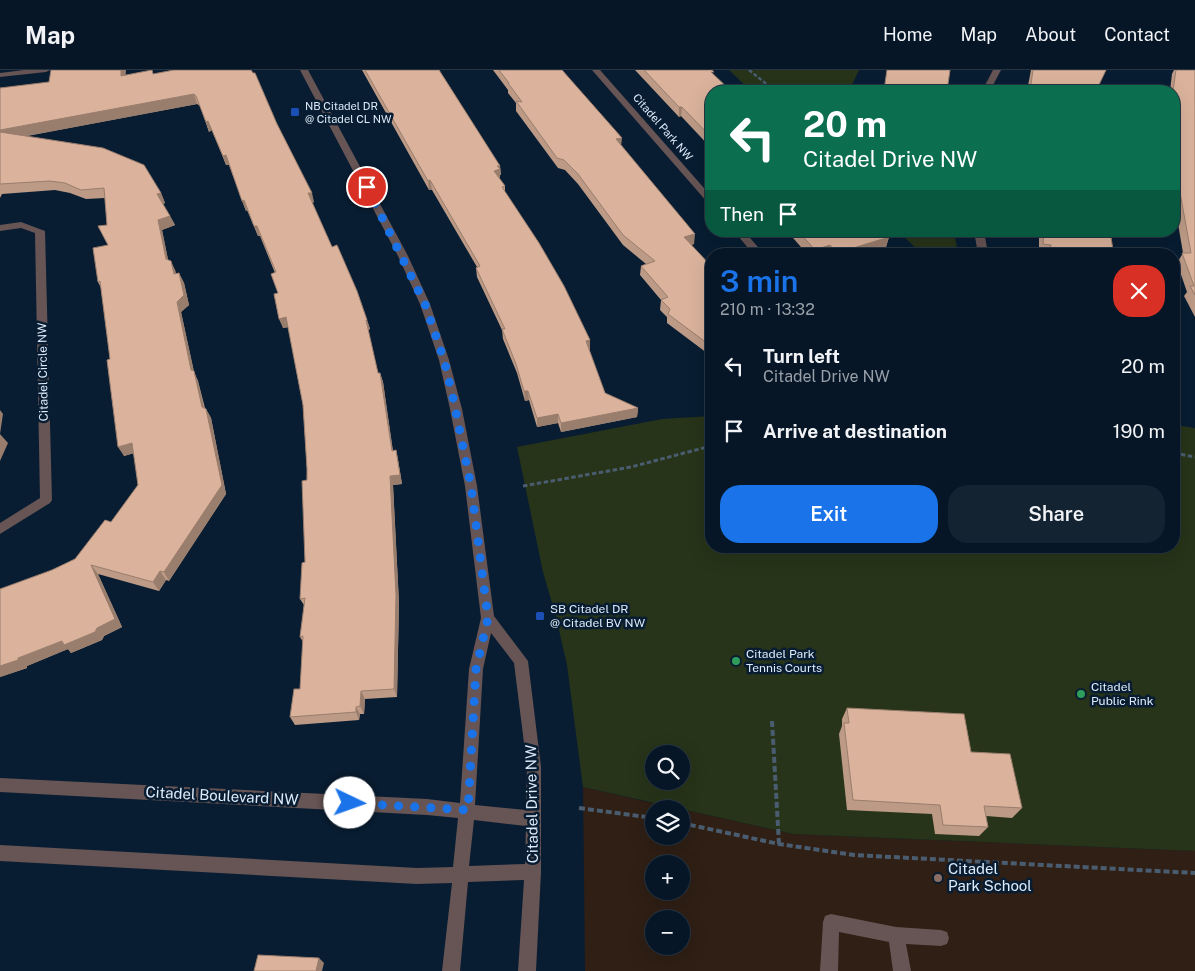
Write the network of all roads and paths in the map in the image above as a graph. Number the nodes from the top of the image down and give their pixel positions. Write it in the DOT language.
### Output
graph roads {
  1 [pos="46,70"];
  2 [pos="304,70"];
  3 [pos="596,70"];
  4 [pos="749,70"];
  5 [pos="997,70"];
  6 [pos="17,72"];
  7 [pos="0,75"];
  8 [pos="768,85"];
  9 [pos="989,85"];
  10 [pos="705,193"];
  11 [pos="0,228"];
  12 [pos="744,237"];
  13 [pos="754,248"];
  14 [pos="705,448"];
  15 [pos="1180,454"];
  16 [pos="1195,456"];
  17 [pos="523,486"];
  18 [pos="0,529"];
  19 [pos="488,618"];
  20 [pos="772,720"];
  21 [pos="0,785"];
  22 [pos="579,808"];
  23 [pos="468,810"];
  24 [pos="645,817"];
  25 [pos="534,819"];
  26 [pos="690,825"];
  27 [pos="778,844"];
  28 [pos="0,853"];
  29 [pos="533,872"];
  30 [pos="1195,873"];
  31 [pos="461,875"];
  32 [pos="896,935"];
  33 [pos="942,938"];
  34 [pos="451,971"];
  35 [pos="527,971"];
  36 [pos="829,971"];
  37 [pos="902,971"];
  1 -- 6 [label="street"];
  2 -- 19 [label="street, Citadel Drive NW"];
  3 -- 10 [label="street, Citadel Park NW"];
  4 -- 8 [label="path"];
  5 -- 9 [label="street"];
  6 -- 7 [label="street"];
  11 -- 18 [label="street, Citadel Circle NW"];
  12 -- 13 [label="street"];
  14 -- 17 [label="path"];
  15 -- 16 [label="path"];
  19 -- 23 [label="street, Citadel Drive NW"];
  19 -- 25 [label="street, Citadel Drive NW"];
  20 -- 27 [label="path"];
  21 -- 23 [label="street, Citadel Boulevard NW"];
  22 -- 24 [label="path"];
  23 -- 25 [label="street, Citadel Boulevard NW"];
  23 -- 31 [label="street, Citadel Drive NW"];
  25 -- 29 [label="street, Citadel Drive NW"];
  26 -- 27 [label="path"];
  27 -- 30 [label="path"];
  28 -- 31 [label="street"];
  29 -- 31 [label="street"];
  29 -- 35 [label="street, Citadel Drive NW"];
  31 -- 34 [label="street, Citadel Drive NW"];
  32 -- 33 [label="street"];
  32 -- 36 [label="street"];
  32 -- 37 [label="street"];
}
